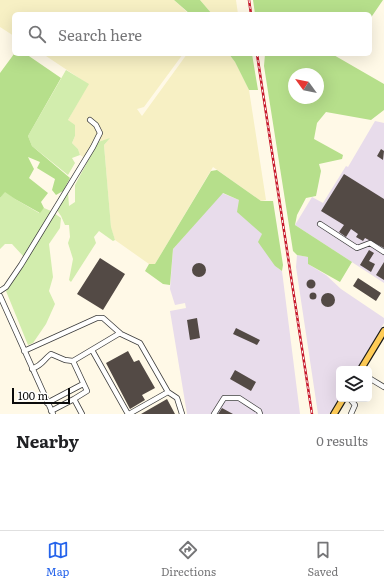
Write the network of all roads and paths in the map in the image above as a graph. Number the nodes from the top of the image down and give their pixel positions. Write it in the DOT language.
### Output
graph roads {
  1 [pos="90,120"];
  2 [pos="320,224"];
  3 [pos="384,252"];
  4 [pos="0,291"];
  5 [pos="0,296"];
  6 [pos="384,331"];
  7 [pos="120,333"];
  8 [pos="92,350"];
  9 [pos="24,351"];
  10 [pos="73,361"];
  11 [pos="363,366"];
  12 [pos="32,369"];
  13 [pos="372,380"];
  14 [pos="83,384"];
  15 [pos="384,387"];
  16 [pos="168,392"];
  17 [pos="74,399"];
  18 [pos="341,402"];
  19 [pos="352,402"];
  20 [pos="47,403"];
  21 [pos="52,413"];
  22 [pos="82,414"];
  23 [pos="129,414"];
  24 [pos="182,414"];
  25 [pos="214,414"];
  26 [pos="260,414"];
  27 [pos="334,414"];
  28 [pos="351,414"];
  1 -- 4 [label="street"];
  2 -- 3 [label="street"];
  5 -- 9 [label="street"];
  6 -- 11 [label="main road"];
  7 -- 8 [label="street"];
  7 -- 9 [label="street"];
  7 -- 16 [label="street"];
  8 -- 10 [label="street"];
  8 -- 23 [label="street"];
  9 -- 12 [label="street"];
  10 -- 12 [label="street"];
  10 -- 14 [label="street"];
  12 -- 20 [label="street"];
  13 -- 15 [label="street"];
  14 -- 17 [label="street"];
  14 -- 20 [label="street"];
  16 -- 23 [label="street"];
  16 -- 24 [label="street"];
  17 -- 21 [label="street"];
  17 -- 22 [label="street"];
  18 -- 27 [label="main road"];
  19 -- 28 [label="street"];
  20 -- 21 [label="street"];
  25 -- 26 [label="street"];
}
